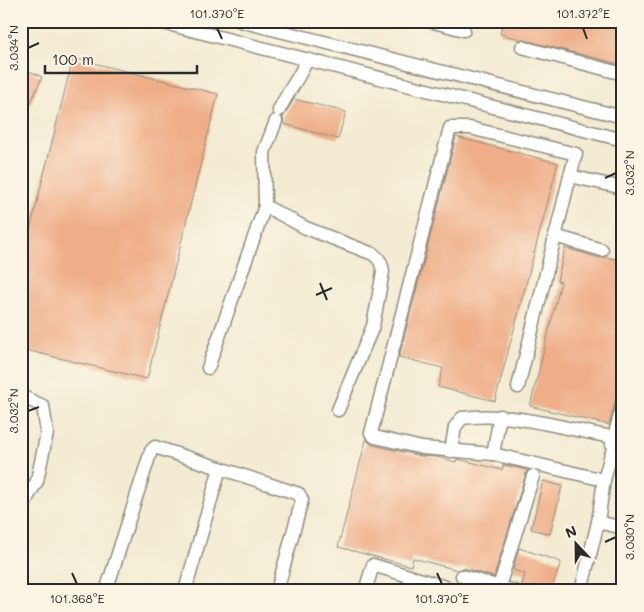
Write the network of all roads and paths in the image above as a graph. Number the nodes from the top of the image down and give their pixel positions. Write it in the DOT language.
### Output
graph roads {
  1 [pos="156,21"];
  2 [pos="430,21"];
  3 [pos="247,22"];
  4 [pos="464,30"];
  5 [pos="245,44"];
  6 [pos="522,48"];
  7 [pos="307,60"];
  8 [pos="390,60"];
  9 [pos="623,74"];
  10 [pos="385,81"];
  11 [pos="623,117"];
  12 [pos="623,140"];
  13 [pos="570,176"];
  14 [pos="623,188"];
  15 [pos="265,206"];
  16 [pos="555,236"];
  17 [pos="602,250"];
  18 [pos="208,368"];
  19 [pos="518,387"];
  20 [pos="21,396"];
  21 [pos="623,404"];
  22 [pos="338,410"];
  23 [pos="500,416"];
  24 [pos="613,437"];
  25 [pos="451,451"];
  26 [pos="492,454"];
  27 [pos="617,455"];
  28 [pos="220,468"];
  29 [pos="533,476"];
  30 [pos="604,480"];
  31 [pos="24,497"];
  32 [pos="21,512"];
  33 [pos="598,522"];
  34 [pos="623,528"];
  35 [pos="462,576"];
  36 [pos="499,586"];
  37 [pos="106,591"];
  38 [pos="185,591"];
  39 [pos="277,591"];
  40 [pos="365,591"];
  41 [pos="458,591"];
  42 [pos="514,591"];
  43 [pos="581,591"];
  1 -- 5 [label="street"];
  2 -- 4 [label="street"];
  3 -- 5 [label="street"];
  3 -- 8 [label="street"];
  5 -- 7 [label="street"];
  6 -- 9 [label="street"];
  7 -- 10 [label="street"];
  7 -- 15 [label="street"];
  8 -- 10 [label="street"];
  8 -- 11 [label="street"];
  10 -- 12 [label="street"];
  13 -- 14 [label="street"];
  13 -- 16 [label="street"];
  13 -- 25 [label="street"];
  15 -- 18 [label="street"];
  15 -- 22 [label="street"];
  16 -- 17 [label="street"];
  16 -- 19 [label="street"];
  20 -- 31 [label="street"];
  21 -- 24 [label="street"];
  23 -- 24 [label="street"];
  23 -- 25 [label="street"];
  23 -- 26 [label="street"];
  24 -- 27 [label="street"];
  25 -- 26 [label="street"];
  26 -- 30 [label="street"];
  27 -- 30 [label="street"];
  28 -- 37 [label="street"];
  28 -- 38 [label="street"];
  28 -- 39 [label="street"];
  29 -- 36 [label="street"];
  30 -- 33 [label="street"];
  31 -- 32 [label="street"];
  33 -- 34 [label="street"];
  33 -- 43 [label="street"];
  35 -- 36 [label="street"];
  36 -- 42 [label="street"];
  40 -- 41 [label="street"];
}
